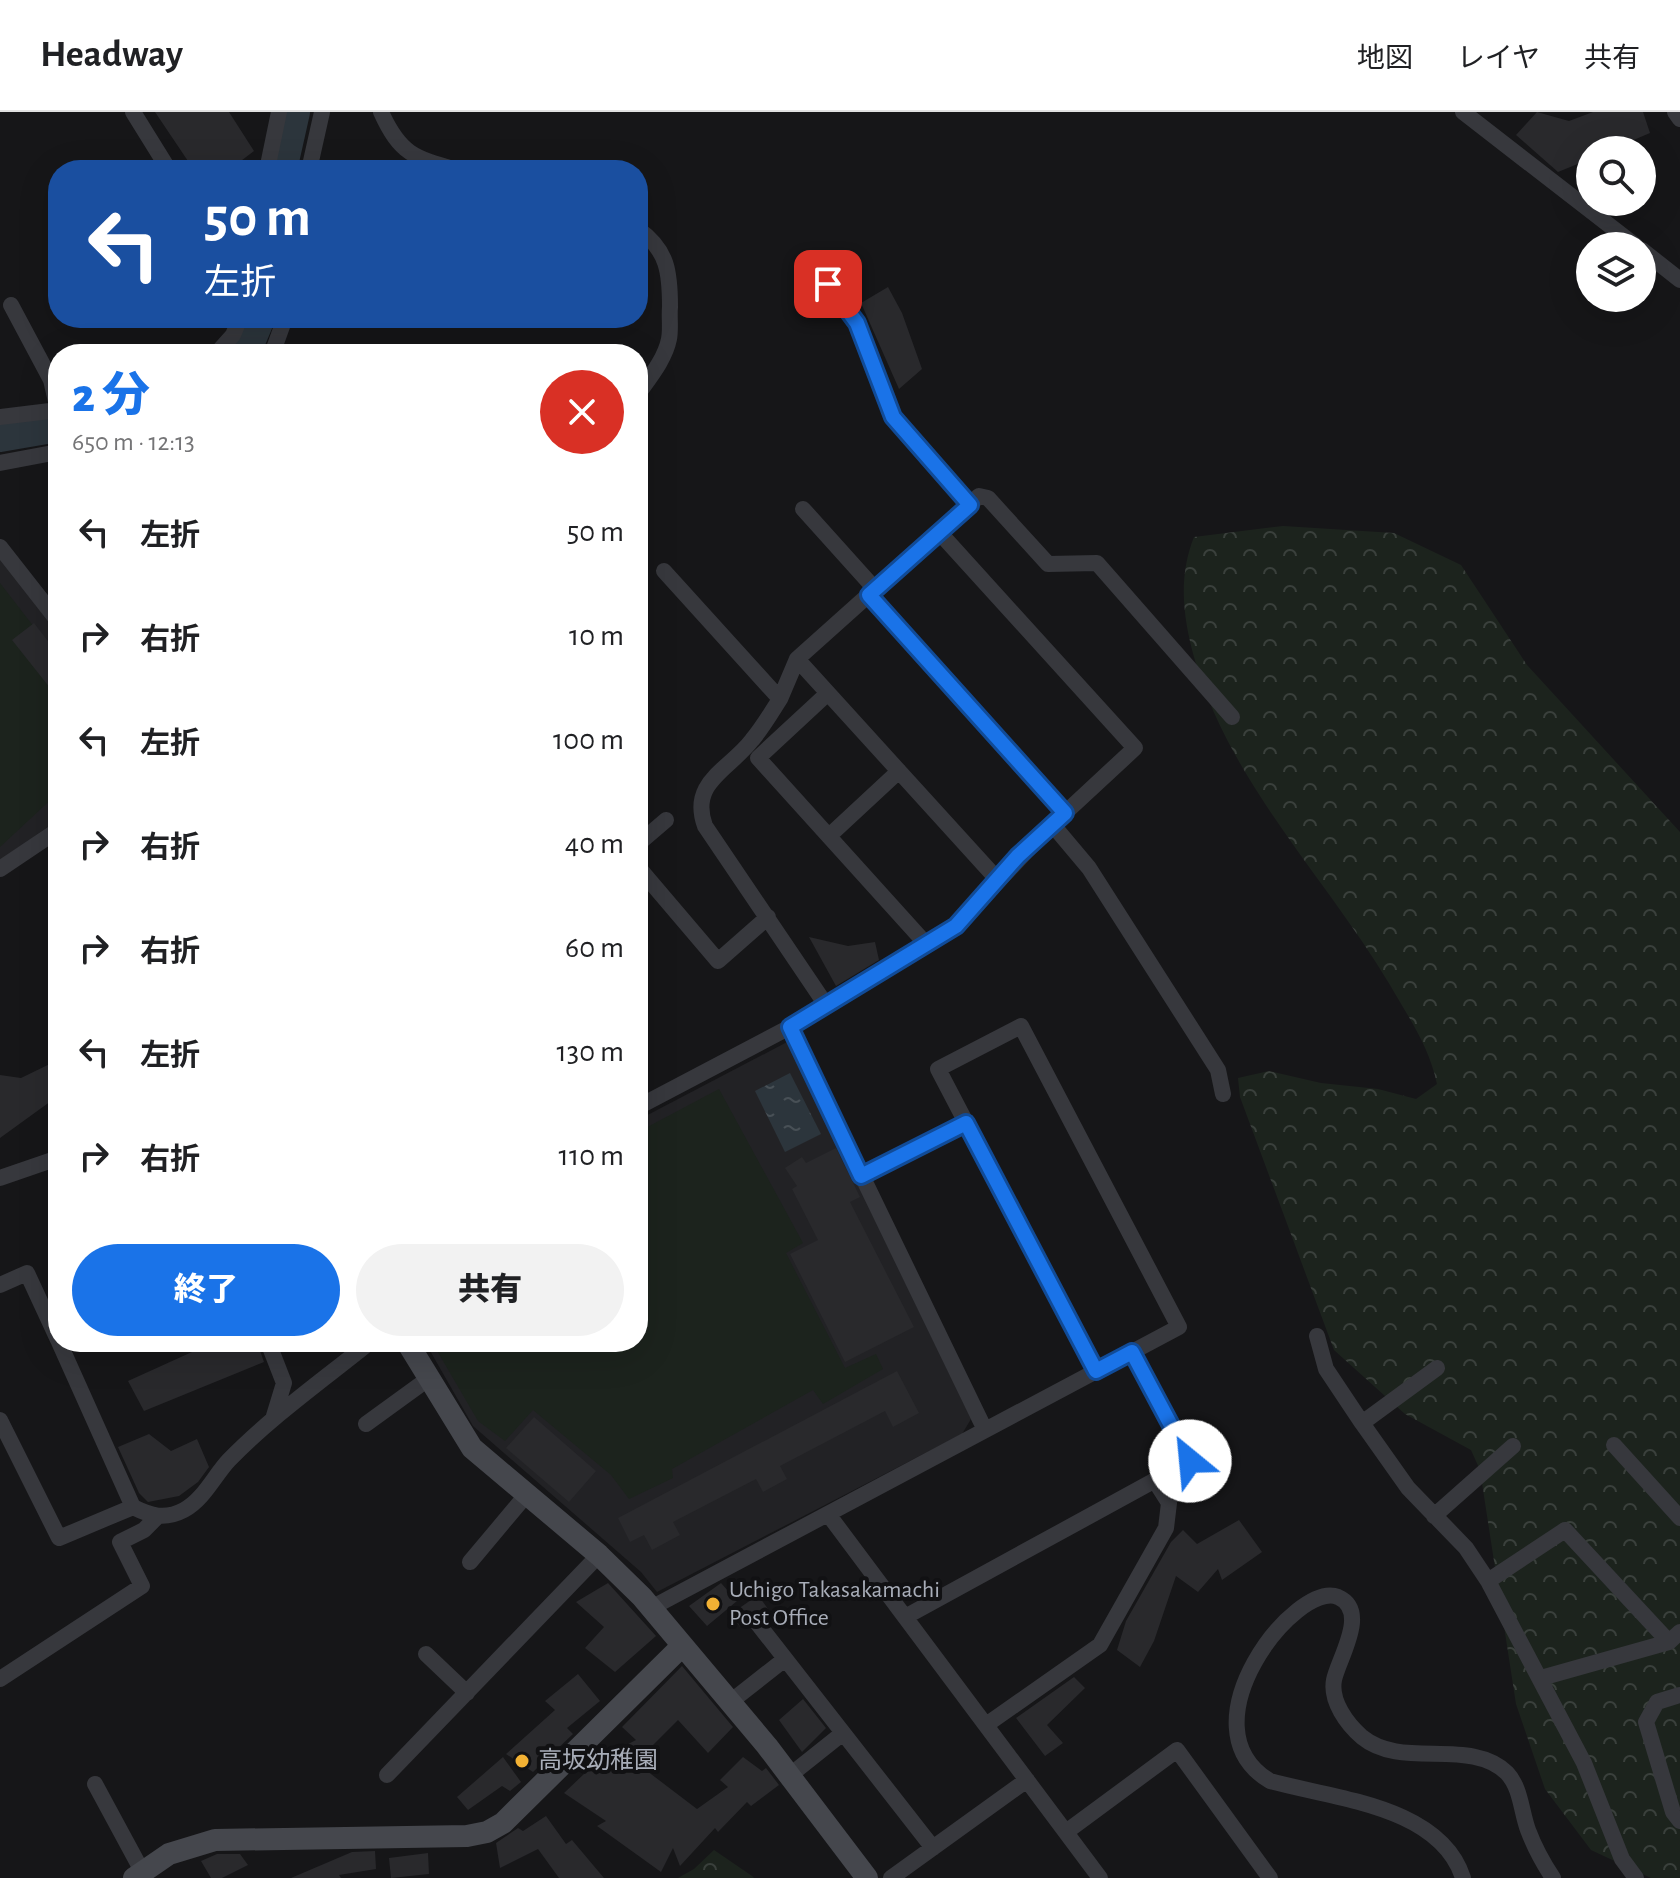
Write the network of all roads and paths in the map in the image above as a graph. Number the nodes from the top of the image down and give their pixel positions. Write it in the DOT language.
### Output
graph roads {
  1 [pos="133,112"];
  2 [pos="279,112"];
  3 [pos="322,112"];
  4 [pos="334,112"];
  5 [pos="381,112"];
  6 [pos="1463,112"];
  7 [pos="1675,112"];
  8 [pos="1680,119"];
  9 [pos="313,145"];
  10 [pos="163,160"];
  11 [pos="269,160"];
  12 [pos="311,160"];
  13 [pos="420,160"];
  14 [pos="1618,232"];
  15 [pos="648,236"];
  16 [pos="1656,261"];
  17 [pos="1680,280"];
  18 [pos="828,284"];
  19 [pos="11,305"];
  20 [pos="48,374"];
  21 [pos="648,380"];
  22 [pos="48,411"];
  23 [pos="0,417"];
  24 [pos="48,454"];
  25 [pos="0,463"];
  26 [pos="970,505"];
  27 [pos="803,509"];
  28 [pos="939,532"];
  29 [pos="0,547"];
  30 [pos="664,571"];
  31 [pos="872,592"];
  32 [pos="48,608"];
  33 [pos="797,659"];
  34 [pos="828,693"];
  35 [pos="780,699"];
  36 [pos="1232,717"];
  37 [pos="899,771"];
  38 [pos="1058,819"];
  39 [pos="666,820"];
  40 [pos="648,835"];
  41 [pos="829,836"];
  42 [pos="48,837"];
  43 [pos="0,869"];
  44 [pos="648,879"];
  45 [pos="997,879"];
  46 [pos="768,917"];
  47 [pos="927,945"];
  48 [pos="826,1005"];
  49 [pos="790,1027"];
  50 [pos="1223,1094"];
  51 [pos="648,1102"];
  52 [pos="966,1123"];
  53 [pos="48,1161"];
  54 [pos="861,1176"];
  55 [pos="0,1178"];
  56 [pos="0,1285"];
  57 [pos="48,1319"];
  58 [pos="1317,1336"];
  59 [pos="63,1352"];
  60 [pos="272,1352"];
  61 [pos="357,1352"];
  62 [pos="413,1352"];
  63 [pos="1132,1352"];
  64 [pos="1437,1368"];
  65 [pos="1096,1371"];
  66 [pos="428,1379"];
  67 [pos="272,1420"];
  68 [pos="1362,1423"];
  69 [pos="366,1424"];
  70 [pos="2,1428"];
  71 [pos="985,1430"];
  72 [pos="1614,1445"];
  73 [pos="1513,1446"];
  74 [pos="1155,1481"];
  75 [pos="527,1494"];
  76 [pos="133,1507"];
  77 [pos="828,1514"];
  78 [pos="1434,1516"];
  79 [pos="156,1518"];
  80 [pos="1680,1518"];
  81 [pos="599,1555"];
  82 [pos="470,1562"];
  83 [pos="1488,1581"];
  84 [pos="651,1608"];
  85 [pos="905,1617"];
  86 [pos="758,1624"];
  87 [pos="1674,1637"];
  88 [pos="682,1646"];
  89 [pos="426,1654"];
  90 [pos="785,1659"];
  91 [pos="1541,1678"];
  92 [pos="0,1679"];
  93 [pos="467,1693"];
  94 [pos="1680,1695"];
  95 [pos="729,1703"];
  96 [pos="986,1725"];
  97 [pos="843,1733"];
  98 [pos="387,1775"];
  99 [pos="789,1776"];
  100 [pos="1027,1780"];
  101 [pos="95,1784"];
  102 [pos="1678,1814"];
  103 [pos="1066,1832"];
  104 [pos="933,1848"];
  105 [pos="138,1874"];
  106 [pos="867,1878"];
  107 [pos="891,1878"];
  108 [pos="1100,1878"];
  109 [pos="1270,1878"];
  110 [pos="1463,1878"];
  111 [pos="1553,1878"];
  112 [pos="1636,1878"];
  1 -- 10 [label="street"];
  2 -- 11 [label="street"];
  3 -- 9 [label="street"];
  4 -- 9 [label="street"];
  5 -- 13 [label="street"];
  6 -- 14 [label="street"];
  7 -- 8 [label="street"];
  9 -- 12 [label="street"];
  15 -- 21 [label="street"];
  16 -- 17 [label="street"];
  18 -- 26 [label="street"];
  19 -- 20 [label="street"];
  22 -- 23 [label="street"];
  24 -- 25 [label="street"];
  26 -- 28 [label="street"];
  26 -- 36 [label="street"];
  27 -- 31 [label="street"];
  28 -- 31 [label="street"];
  28 -- 38 [label="street"];
  29 -- 32 [label="street"];
  30 -- 35 [label="street"];
  31 -- 33 [label="street"];
  31 -- 38 [label="street"];
  33 -- 34 [label="street"];
  33 -- 35 [label="street"];
  34 -- 37 [label="street"];
  34 -- 41 [label="street"];
  35 -- 46 [label="street"];
  37 -- 41 [label="street"];
  37 -- 45 [label="street"];
  38 -- 45 [label="street"];
  38 -- 50 [label="street"];
  39 -- 40 [label="street"];
  41 -- 47 [label="street"];
  42 -- 43 [label="street"];
  44 -- 46 [label="street"];
  45 -- 47 [label="street"];
  46 -- 48 [label="street"];
  47 -- 48 [label="street"];
  48 -- 49 [label="street"];
  49 -- 51 [label="street"];
  49 -- 54 [label="street"];
  52 -- 54 [label="street"];
  52 -- 63 [label="street"];
  52 -- 65 [label="street"];
  53 -- 55 [label="street"];
  54 -- 71 [label="street"];
  56 -- 57 [label="street"];
  58 -- 68 [label="street"];
  59 -- 76 [label="street"];
  60 -- 67 [label="street"];
  61 -- 67 [label="street"];
  62 -- 66 [label="street"];
  63 -- 65 [label="street"];
  63 -- 74 [label="street"];
  64 -- 68 [label="street"];
  65 -- 71 [label="street"];
  66 -- 69 [label="street"];
  66 -- 75 [label="street"];
  67 -- 79 [label="street"];
  68 -- 78 [label="street"];
  70 -- 76 [label="street"];
  71 -- 77 [label="street"];
  72 -- 80 [label="street"];
  73 -- 78 [label="street"];
  74 -- 85 [label="street"];
  74 -- 96 [label="street"];
  75 -- 81 [label="street"];
  75 -- 82 [label="street"];
  76 -- 79 [label="street"];
  77 -- 84 [label="street"];
  77 -- 85 [label="street"];
  78 -- 83 [label="street"];
  79 -- 92 [label="street"];
  81 -- 84 [label="street"];
  81 -- 93 [label="street"];
  83 -- 87 [label="street"];
  83 -- 91 [label="street"];
  84 -- 88 [label="street"];
  85 -- 96 [label="street"];
  86 -- 90 [label="street"];
  87 -- 91 [label="street"];
  88 -- 95 [label="street"];
  88 -- 105 [label="street"];
  89 -- 93 [label="street"];
  90 -- 95 [label="street"];
  90 -- 97 [label="street"];
  91 -- 112 [label="street"];
  93 -- 98 [label="street"];
  94 -- 102 [label="street"];
  95 -- 99 [label="street"];
  96 -- 100 [label="street"];
  97 -- 99 [label="street"];
  97 -- 104 [label="street"];
  99 -- 106 [label="street"];
  100 -- 103 [label="street"];
  100 -- 104 [label="street"];
  101 -- 105 [label="street"];
  103 -- 108 [label="street"];
  103 -- 109 [label="street"];
  104 -- 107 [label="street"];
  110 -- 111 [label="street"];
}
